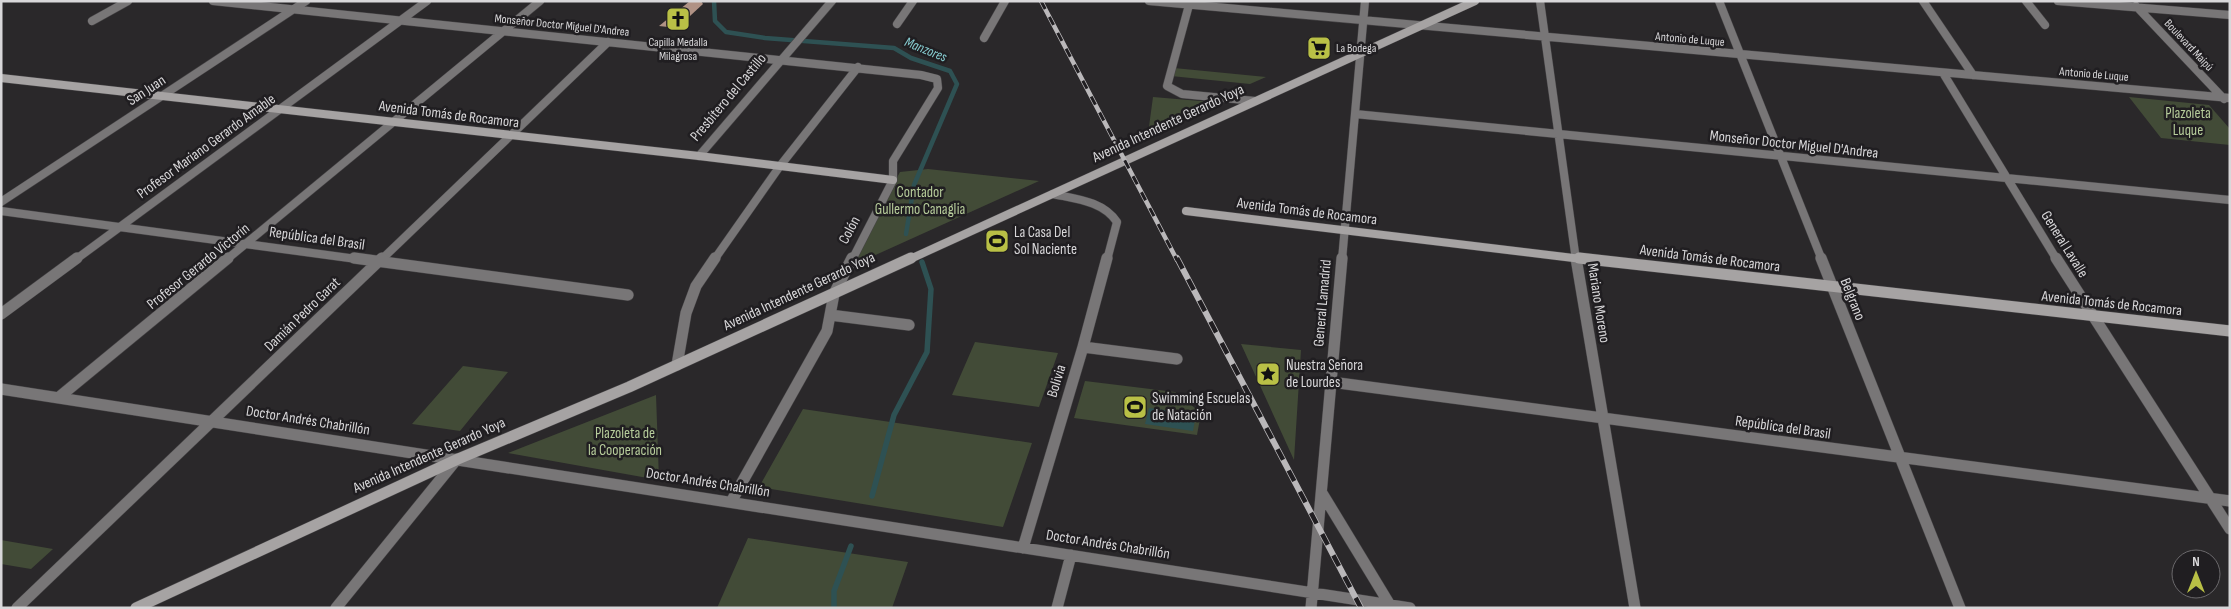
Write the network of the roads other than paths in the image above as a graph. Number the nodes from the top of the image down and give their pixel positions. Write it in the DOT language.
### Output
graph roads {
  1 [pos="128,1"];
  2 [pos="213,1"];
  3 [pos="306,1"];
  4 [pos="427,1"];
  5 [pos="540,1"];
  6 [pos="832,1"];
  7 [pos="913,1"];
  8 [pos="1005,1"];
  9 [pos="1149,1"];
  10 [pos="1365,1"];
  11 [pos="1474,1"];
  12 [pos="1540,1"];
  13 [pos="1719,1"];
  14 [pos="1923,1"];
  15 [pos="2026,1"];
  16 [pos="2058,1"];
  17 [pos="2135,4"];
  18 [pos="1189,5"];
  19 [pos="293,10"];
  20 [pos="2230,15"];
  21 [pos="92,21"];
  22 [pos="400,21"];
  23 [pos="1364,22"];
  24 [pos="897,24"];
  25 [pos="2045,25"];
  26 [pos="1419,26"];
  27 [pos="505,31"];
  28 [pos="984,38"];
  29 [pos="1545,38"];
  30 [pos="608,42"];
  31 [pos="1360,53"];
  32 [pos="1740,55"];
  33 [pos="781,59"];
  34 [pos="858,67"];
  35 [pos="1943,73"];
  36 [pos="1972,75"];
  37 [pos="1,78"];
  38 [pos="937,79"];
  39 [pos="162,96"];
  40 [pos="2226,97"];
  41 [pos="1254,101"];
  42 [pos="2230,105"];
  43 [pos="280,109"];
  44 [pos="1355,114"];
  45 [pos="393,122"];
  46 [pos="1559,134"];
  47 [pos="510,136"];
  48 [pos="699,156"];
  49 [pos="1781,156"];
  50 [pos="780,166"];
  51 [pos="2006,178"];
  52 [pos="893,180"];
  53 [pos="1053,194"];
  54 [pos="2230,200"];
  55 [pos="1,202"];
  56 [pos="1,211"];
  57 [pos="1186,211"];
  58 [pos="120,226"];
  59 [pos="1345,230"];
  60 [pos="248,244"];
  61 [pos="1576,258"];
  62 [pos="378,262"];
  63 [pos="1832,287"];
  64 [pos="834,294"];
  65 [pos="628,295"];
  66 [pos="1,314"];
  67 [pos="830,315"];
  68 [pos="2092,315"];
  69 [pos="909,324"];
  70 [pos="2230,331"];
  71 [pos="1083,347"];
  72 [pos="1177,359"];
  73 [pos="677,365"];
  74 [pos="1331,382"];
  75 [pos="1,389"];
  76 [pos="58,398"];
  77 [pos="1603,417"];
  78 [pos="211,422"];
  79 [pos="1900,458"];
  80 [pos="458,459"];
  81 [pos="1322,493"];
  82 [pos="2210,498"];
  83 [pos="2230,501"];
  84 [pos="731,502"];
  85 [pos="2230,530"];
  86 [pos="1022,548"];
  87 [pos="1072,555"];
  88 [pos="1312,592"];
  89 [pos="1390,605"];
  90 [pos="17,608"];
  91 [pos="136,608"];
  92 [pos="336,608"];
  93 [pos="1057,608"];
  94 [pos="1311,608"];
  95 [pos="1410,608"];
  96 [pos="1634,608"];
  97 [pos="1960,608"];
  1 -- 21 [label="street"];
  2 -- 19 [label="street, Monseñor Doctor Miguel D'Andrea"];
  3 -- 19 [label="street, San Juan"];
  4 -- 22 [label="street, Profesor Mariano Gerardo Amable"];
  5 -- 27 [label="street, Profesor Gerardo Victorín"];
  6 -- 33 [label="street, Presbítero del Castillo"];
  7 -- 24 [label="street"];
  8 -- 28 [label="street"];
  9 -- 18 [label="street, Antonio de Luque"];
  10 -- 23 [label="street, General Lamadrid"];
  11 -- 26 [label="street, Avenida Intendente Gerardo Yoya"];
  12 -- 29 [label="street, Mariano Moreno"];
  13 -- 32 [label="street, Belgrano"];
  14 -- 36 [label="street"];
  15 -- 25 [label="street"];
  16 -- 17 [label="street"];
  17 -- 20 [label="street"];
  17 -- 40 [label="street, Boulevard Maipú"];
  18 -- 23 [label="street, Antonio de Luque"];
  18 -- 41 [label="street"];
  19 -- 22 [label="street, Monseñor Doctor Miguel D'Andrea"];
  19 -- 39 [label="street, San Juan"];
  22 -- 27 [label="street, Monseñor Doctor Miguel D'Andrea"];
  22 -- 43 [label="street, Profesor Mariano Gerardo Amable"];
  23 -- 26 [label="street, Antonio de Luque"];
  23 -- 31 [label="street, General Lamadrid"];
  26 -- 29 [label="street, Antonio de Luque"];
  26 -- 31 [label="street, Avenida Intendente Gerardo Yoya"];
  27 -- 30 [label="street, Monseñor Doctor Miguel D'Andrea"];
  27 -- 45 [label="street, Profesor Gerardo Victorín"];
  29 -- 32 [label="street, Antonio de Luque"];
  29 -- 46 [label="street, Mariano Moreno"];
  30 -- 33 [label="street, Monseñor Doctor Miguel D'Andrea"];
  30 -- 47 [label="street, Damián Pedro Garat"];
  31 -- 41 [label="street, Avenida Intendente Gerardo Yoya"];
  31 -- 44 [label="street, General Lamadrid"];
  32 -- 35 [label="street, Antonio de Luque"];
  32 -- 49 [label="street, Belgrano"];
  33 -- 34 [label="street, Monseñor Doctor Miguel D'Andrea"];
  33 -- 48 [label="street, Presbítero del Castillo"];
  34 -- 38 [label="street, Monseñor Doctor Miguel D'Andrea"];
  34 -- 50 [label="street"];
  35 -- 36 [label="street, Antonio de Luque"];
  35 -- 51 [label="street, General Lavalle"];
  36 -- 40 [label="street, Antonio de Luque"];
  37 -- 39 [label="street, Avenida Tomás de Rocamora"];
  38 -- 52 [label="street, Colón"];
  39 -- 43 [label="street, Avenida Tomás de Rocamora"];
  39 -- 55 [label="street, San Juan"];
  40 -- 42 [label="street, Boulevard Maipú"];
  41 -- 53 [label="street, Avenida Intendente Gerardo Yoya"];
  43 -- 45 [label="street, Avenida Tomás de Rocamora"];
  43 -- 58 [label="street, Profesor Mariano Gerardo Amable"];
  44 -- 46 [label="street, Monseñor Doctor Miguel D'Andrea"];
  44 -- 59 [label="street, General Lamadrid"];
  45 -- 47 [label="street, Avenida Tomás de Rocamora"];
  45 -- 60 [label="street, Profesor Gerardo Victorín"];
  46 -- 49 [label="street, Monseñor Doctor Miguel D'Andrea"];
  46 -- 61 [label="street, Mariano Moreno"];
  47 -- 48 [label="street, Avenida Tomás de Rocamora"];
  47 -- 62 [label="street, Damián Pedro Garat"];
  48 -- 50 [label="street, Avenida Tomás de Rocamora"];
  49 -- 51 [label="street, Monseñor Doctor Miguel D'Andrea"];
  49 -- 63 [label="street, Belgrano"];
  50 -- 52 [label="street, Avenida Tomás de Rocamora"];
  50 -- 73 [label="street"];
  51 -- 54 [label="street, Monseñor Doctor Miguel D'Andrea"];
  51 -- 68 [label="street, General Lavalle"];
  52 -- 64 [label="street, Colón"];
  53 -- 64 [label="street, Avenida Intendente Gerardo Yoya"];
  53 -- 71 [label="street, Bolivia"];
  56 -- 58 [label="street, República del Brasil"];
  57 -- 59 [label="street, Avenida Tomás de Rocamora"];
  58 -- 60 [label="street, República del Brasil"];
  58 -- 66 [label="street, Profesor Mariano Gerardo Amable"];
  59 -- 61 [label="street, Avenida Tomás de Rocamora"];
  59 -- 74 [label="street, General Lamadrid"];
  60 -- 62 [label="street, República del Brasil"];
  60 -- 76 [label="street, Profesor Gerardo Victorín"];
  61 -- 63 [label="street, Avenida Tomás de Rocamora"];
  61 -- 77 [label="street, Mariano Moreno"];
  62 -- 65 [label="street, República del Brasil"];
  62 -- 78 [label="street, Damián Pedro Garat"];
  63 -- 68 [label="street, Avenida Tomás de Rocamora"];
  63 -- 79 [label="street, Belgrano"];
  64 -- 67 [label="street, Colón"];
  64 -- 73 [label="street, Avenida Intendente Gerardo Yoya"];
  67 -- 69 [label="street"];
  67 -- 84 [label="street, Colón"];
  68 -- 70 [label="street, Avenida Tomás de Rocamora"];
  68 -- 82 [label="street, General Lavalle"];
  71 -- 72 [label="street"];
  71 -- 86 [label="street, Bolivia"];
  73 -- 80 [label="street, Avenida Intendente Gerardo Yoya"];
  74 -- 77 [label="street, República del Brasil"];
  74 -- 81 [label="street, General Lamadrid"];
  75 -- 76 [label="street, Doctor Andrés Chabrillón"];
  76 -- 78 [label="street, Doctor Andrés Chabrillón"];
  77 -- 79 [label="street, República del Brasil"];
  77 -- 96 [label="street, Mariano Moreno"];
  78 -- 80 [label="street, Doctor Andrés Chabrillón"];
  78 -- 90 [label="street, Damián Pedro Garat"];
  79 -- 82 [label="street, República del Brasil"];
  79 -- 97 [label="street, Belgrano"];
  80 -- 84 [label="street, Doctor Andrés Chabrillón"];
  80 -- 91 [label="street, Avenida Intendente Gerardo Yoya"];
  80 -- 92 [label="street"];
  81 -- 88 [label="street, General Lamadrid"];
  81 -- 89 [label="street"];
  82 -- 83 [label="street, República del Brasil"];
  82 -- 85 [label="street, General Lavalle"];
  84 -- 86 [label="street, Doctor Andrés Chabrillón"];
  86 -- 87 [label="street, Doctor Andrés Chabrillón"];
  87 -- 88 [label="street, Doctor Andrés Chabrillón"];
  87 -- 93 [label="street"];
  88 -- 89 [label="street, Doctor Andrés Chabrillón"];
  88 -- 94 [label="street, General Lamadrid"];
  89 -- 95 [label="street, Doctor Andrés Chabrillón"];
}
